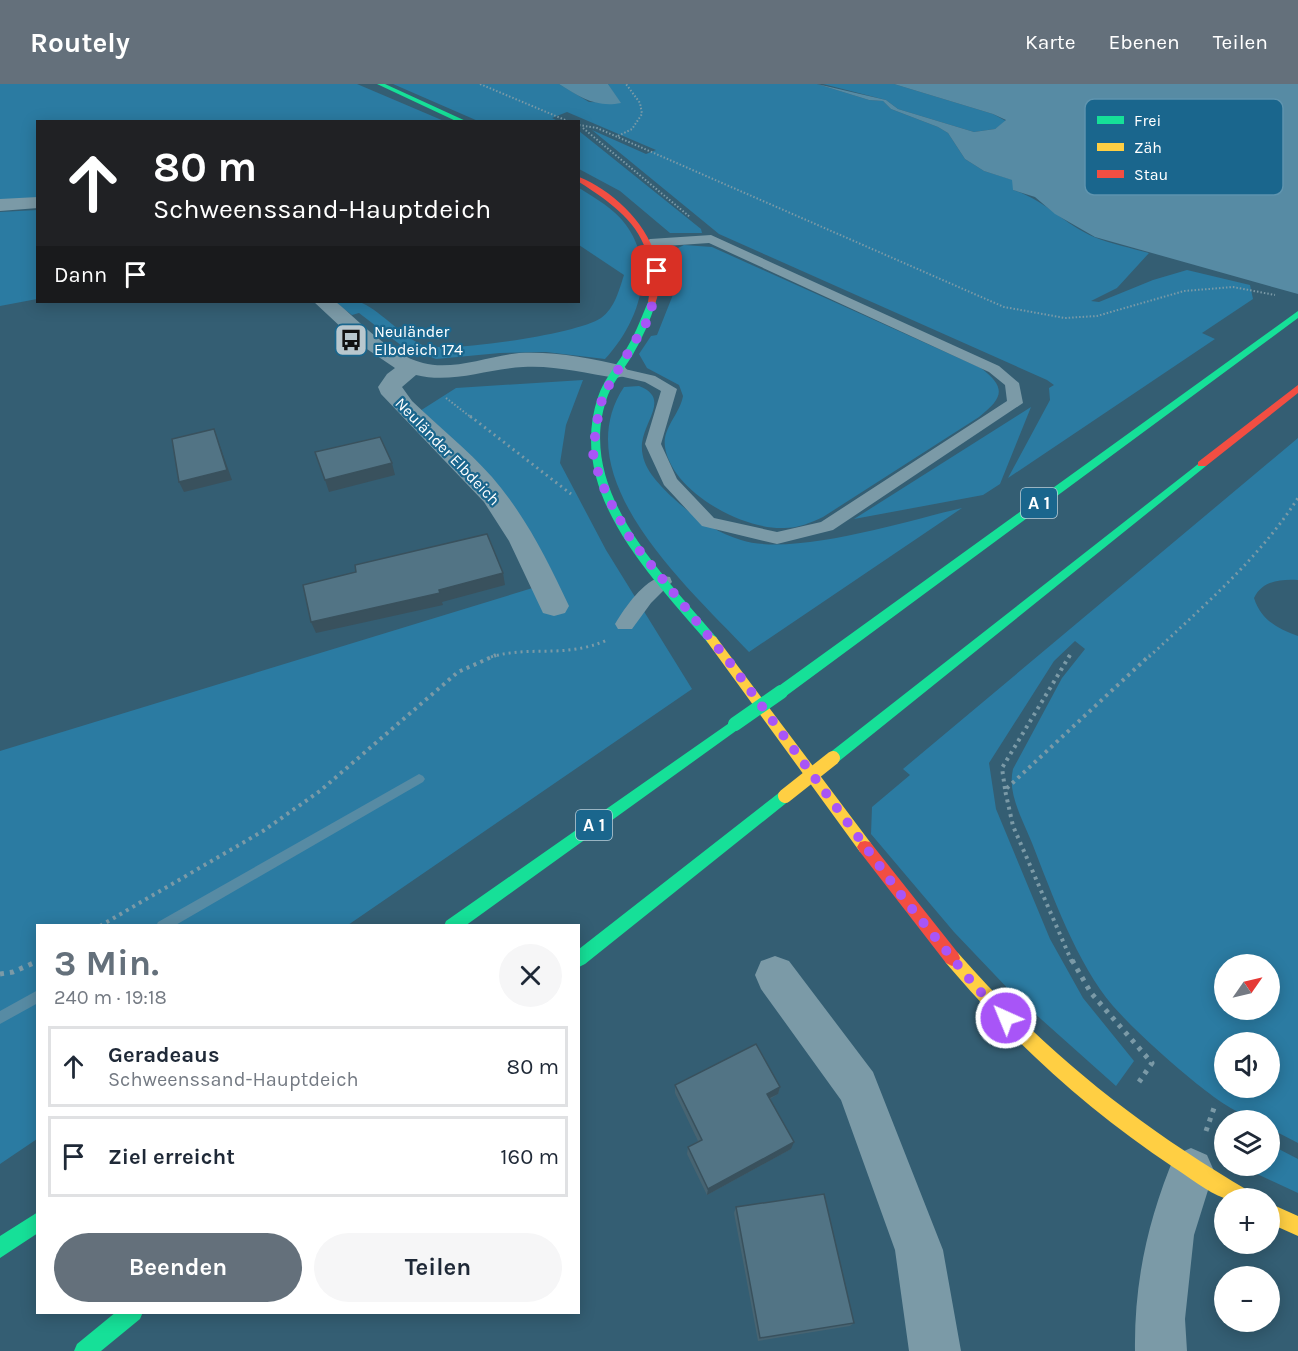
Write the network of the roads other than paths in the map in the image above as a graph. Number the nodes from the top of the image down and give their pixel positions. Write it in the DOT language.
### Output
graph roads {
  1 [pos="380,84"];
  2 [pos="461,120"];
  3 [pos="580,180"];
  4 [pos="36,202"];
  5 [pos="0,205"];
  6 [pos="650,243"];
  7 [pos="325,303"];
  8 [pos="1297,314"];
  9 [pos="412,367"];
  10 [pos="616,371"];
  11 [pos="1298,388"];
  12 [pos="663,582"];
  13 [pos="554,606"];
  14 [pos="625,624"];
  15 [pos="456,924"];
  16 [pos="580,958"];
  17 [pos="774,975"];
  18 [pos="1191,1171"];
  19 [pos="1223,1188"];
  20 [pos="1280,1218"];
  21 [pos="36,1222"];
  22 [pos="1298,1226"];
  23 [pos="0,1248"];
  24 [pos="130,1314"];
  25 [pos="84,1351"];
  26 [pos="935,1351"];
  27 [pos="1161,1351"];
  1 -- 2 [label="main road"];
  3 -- 6 [label="main road"];
  4 -- 5 [label="street"];
  6 -- 10 [label="main road"];
  6 -- 10 [label="lane"];
  7 -- 9 [label="street, Neuländer Elbdeich"];
  8 -- 15 [label="main road, A 1, bridge"];
  9 -- 10 [label="street, Neuländer Elbdeich"];
  9 -- 13 [label="street, Neuländer Elbdeich"];
  10 -- 12 [label="main road"];
  11 -- 16 [label="main road, bridge"];
  12 -- 14 [label="lane"];
  12 -- 18 [label="main road"];
  17 -- 26 [label="street"];
  18 -- 19 [label="main road"];
  18 -- 27 [label="street"];
  20 -- 22 [label="main road"];
  21 -- 23 [label="main road"];
  24 -- 25 [label="main road"];
}
